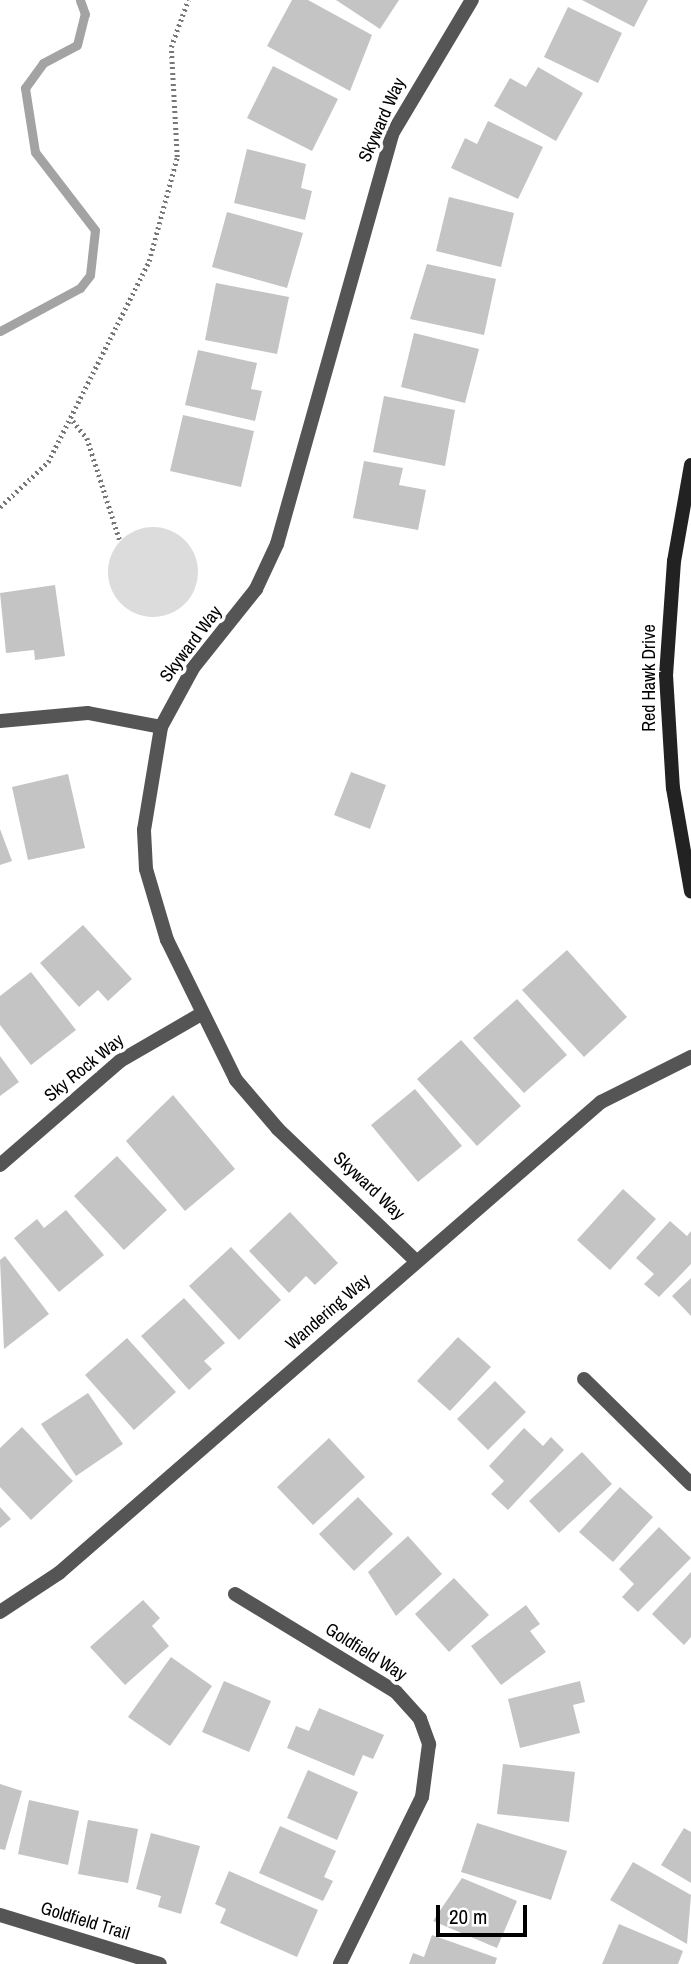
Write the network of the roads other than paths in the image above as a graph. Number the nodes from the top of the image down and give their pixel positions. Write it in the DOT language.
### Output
graph roads {
  1 [pos="472,0"];
  2 [pos="691,465"];
  3 [pos="0,721"];
  4 [pos="161,727"];
  5 [pos="691,891"];
  6 [pos="201,1014"];
  7 [pos="691,1057"];
  8 [pos="0,1165"];
  9 [pos="415,1260"];
  10 [pos="583,1379"];
  11 [pos="691,1485"];
  12 [pos="235,1594"];
  13 [pos="0,1612"];
  14 [pos="0,1915"];
  15 [pos="160,1964"];
  16 [pos="340,1964"];
  1 -- 4 [label="street, Skyward Way"];
  2 -- 5 [label="street, Red Hawk Drive"];
  3 -- 4 [label="street"];
  4 -- 6 [label="street, Skyward Way"];
  6 -- 8 [label="street, Sky Rock Way"];
  6 -- 9 [label="street, Skyward Way"];
  7 -- 9 [label="street, Wandering Way"];
  9 -- 13 [label="street, Wandering Way"];
  10 -- 11 [label="street"];
  12 -- 16 [label="street, Goldfield Way"];
  14 -- 15 [label="street, Goldfield Trail"];
}
